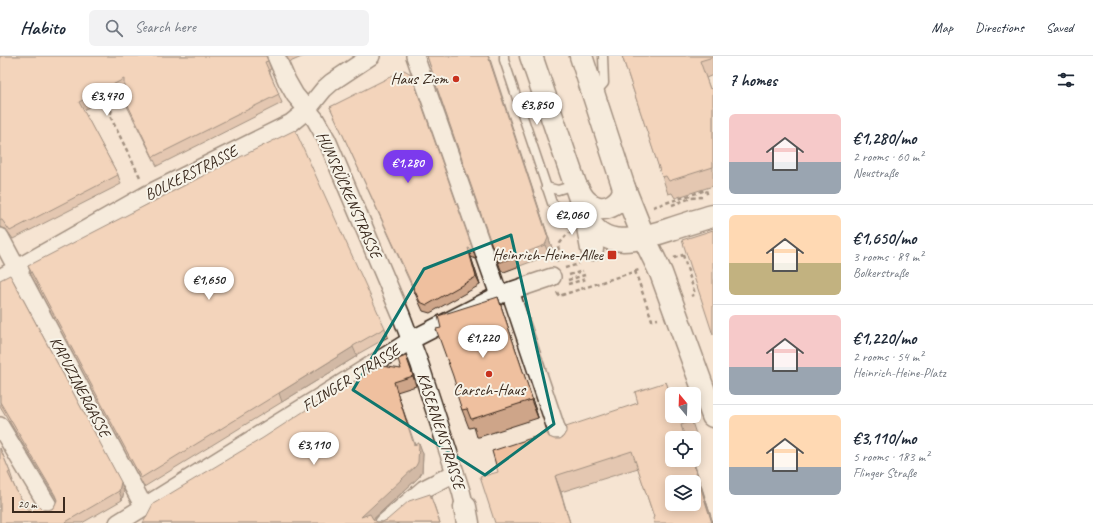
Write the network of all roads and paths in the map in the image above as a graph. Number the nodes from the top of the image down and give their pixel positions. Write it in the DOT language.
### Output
graph roads {
  1 [pos="276,56"];
  2 [pos="371,56"];
  3 [pos="415,56"];
  4 [pos="504,56"];
  5 [pos="531,56"];
  6 [pos="581,56"];
  7 [pos="602,56"];
  8 [pos="120,83"];
  9 [pos="594,96"];
  10 [pos="307,110"];
  11 [pos="576,185"];
  12 [pos="546,187"];
  13 [pos="624,188"];
  14 [pos="706,190"];
  15 [pos="148,194"];
  16 [pos="691,198"];
  17 [pos="672,205"];
  18 [pos="634,214"];
  19 [pos="713,216"];
  20 [pos="587,222"];
  21 [pos="0,237"];
  22 [pos="644,238"];
  23 [pos="592,249"];
  24 [pos="691,253"];
  25 [pos="16,268"];
  26 [pos="585,275"];
  27 [pos="0,278"];
  28 [pos="586,278"];
  29 [pos="561,281"];
  30 [pos="591,287"];
  31 [pos="504,293"];
  32 [pos="695,294"];
  33 [pos="411,341"];
  34 [pos="713,416"];
  35 [pos="0,426"];
  36 [pos="562,446"];
  37 [pos="455,473"];
  38 [pos="144,507"];
  39 [pos="50,508"];
  40 [pos="466,515"];
  41 [pos="118,523"];
  42 [pos="384,523"];
  1 -- 10 [label="street, HUNSRÜCKENSTRASSE"];
  2 -- 10 [label="street, BOLKERSTRASSE"];
  3 -- 31 [label="street"];
  4 -- 12 [label="lane"];
  5 -- 11 [label="main road"];
  6 -- 9 [label="main road"];
  7 -- 9 [label="lane"];
  8 -- 15 [label="path"];
  9 -- 13 [label="main road"];
  10 -- 15 [label="street, BOLKERSTRASSE"];
  10 -- 33 [label="street, HUNSRÜCKENSTRASSE"];
  11 -- 12 [label="lane"];
  11 -- 13 [label="main road"];
  11 -- 20 [label="main road"];
  12 -- 20 [label="lane"];
  13 -- 18 [label="main road"];
  14 -- 18 [label="path"];
  15 -- 25 [label="street, BOLKERSTRASSE"];
  16 -- 17 [label="path"];
  18 -- 22 [label="main road"];
  19 -- 22 [label="main road"];
  20 -- 22 [label="main road"];
  20 -- 23 [label="main road"];
  20 -- 29 [label="path"];
  21 -- 25 [label="street, KAPUZINERGASSE"];
  22 -- 34 [label="main road"];
  24 -- 32 [label="path"];
  25 -- 27 [label="street, BOLKERSTRASSE"];
  25 -- 38 [label="street, KAPUZINERGASSE"];
  26 -- 29 [label="path"];
  28 -- 29 [label="path"];
  29 -- 30 [label="path"];
  29 -- 31 [label="street, FLINGER STRASSE"];
  31 -- 33 [label="street, FLINGER STRASSE"];
  31 -- 36 [label="street"];
  33 -- 37 [label="street, KASERNENSTRASSE"];
  33 -- 38 [label="street, FLINGER STRASSE"];
  35 -- 39 [label="street"];
  37 -- 40 [label="street, KASERNENSTRASSE"];
  37 -- 42 [label="street"];
  38 -- 41 [label="street, FLINGER STRASSE"];
}
